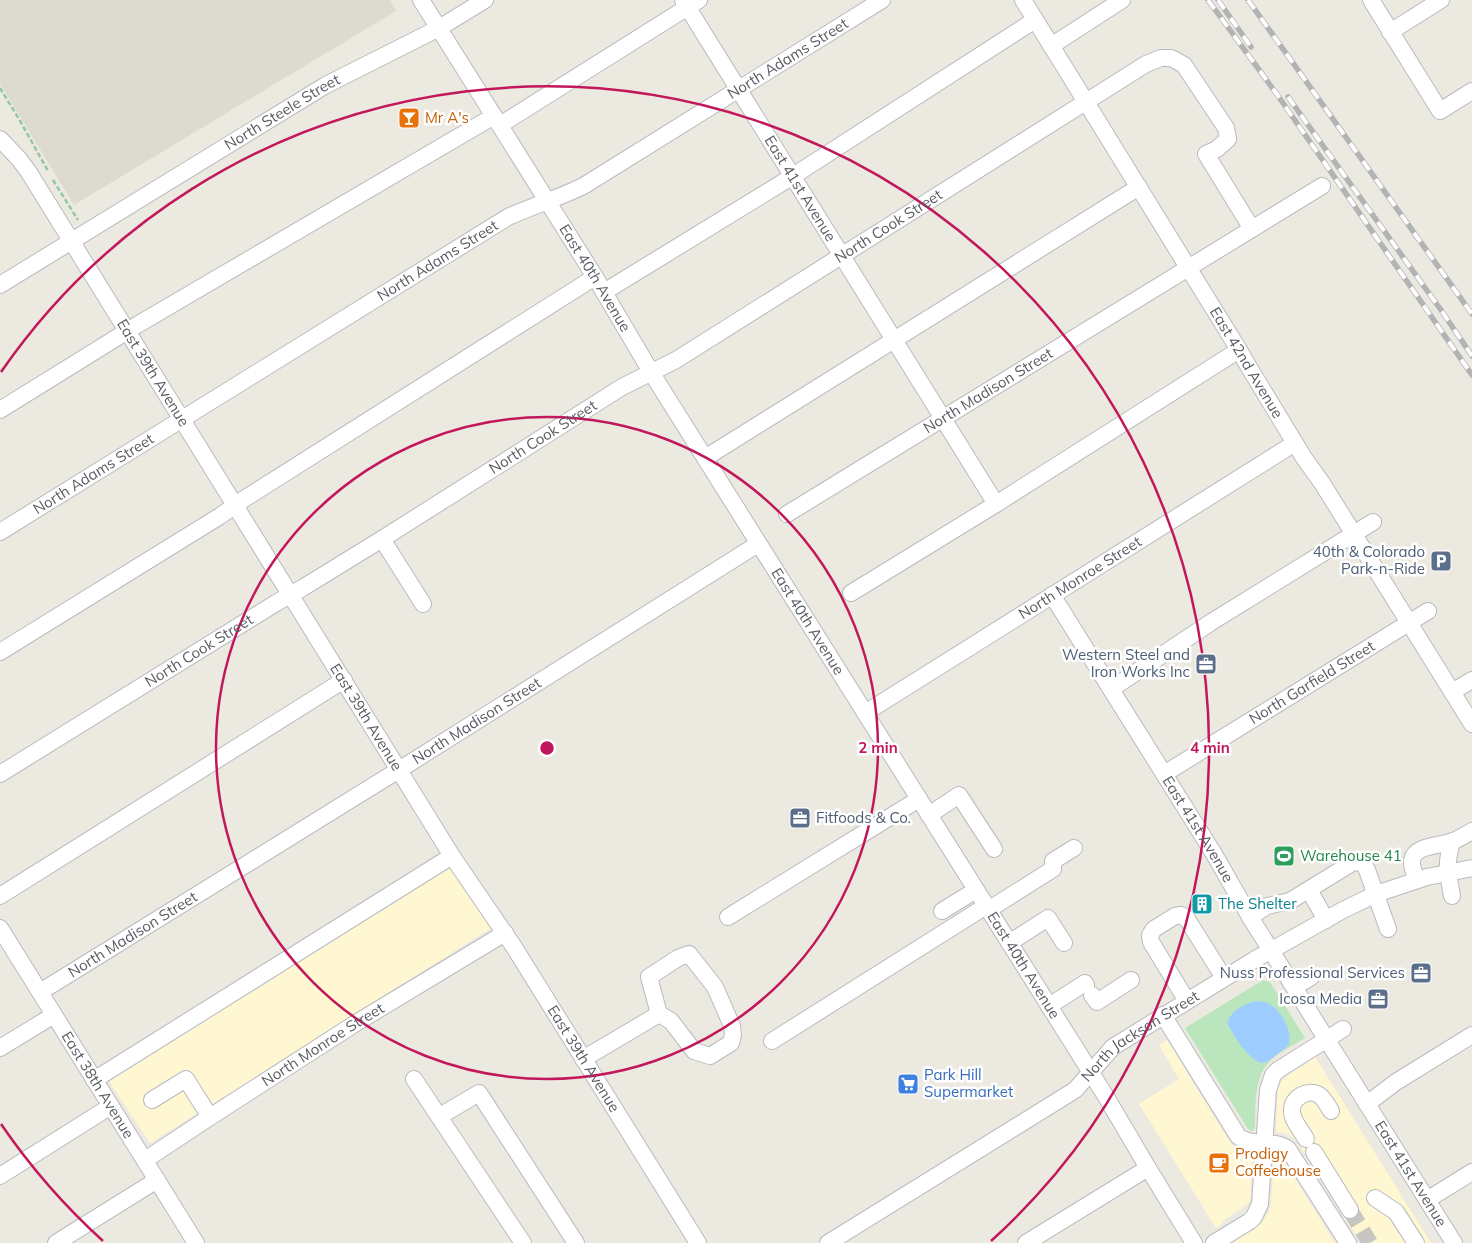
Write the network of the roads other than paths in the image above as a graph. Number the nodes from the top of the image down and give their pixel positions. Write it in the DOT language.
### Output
graph roads {
  1 [pos="421,0"];
  2 [pos="485,0"];
  3 [pos="882,0"];
  4 [pos="1023,0"];
  5 [pos="1122,0"];
  6 [pos="1370,0"];
  7 [pos="1441,0"];
  8 [pos="690,2"];
  9 [pos="1035,20"];
  10 [pos="438,28"];
  11 [pos="1390,32"];
  12 [pos="1051,46"];
  13 [pos="738,89"];
  14 [pos="1472,91"];
  15 [pos="1086,101"];
  16 [pos="497,121"];
  17 [pos="0,139"];
  18 [pos="792,176"];
  19 [pos="1322,186"];
  20 [pos="1139,187"];
  21 [pos="548,202"];
  22 [pos="1252,229"];
  23 [pos="71,242"];
  24 [pos="842,256"];
  25 [pos="1189,268"];
  26 [pos="595,277"];
  27 [pos="0,285"];
  28 [pos="604,292"];
  29 [pos="128,331"];
  30 [pos="894,340"];
  31 [pos="1239,350"];
  32 [pos="651,372"];
  33 [pos="0,410"];
  34 [pos="182,418"];
  35 [pos="943,418"];
  36 [pos="1295,443"];
  37 [pos="705,458"];
  38 [pos="996,504"];
  39 [pos="235,505"];
  40 [pos="787,514"];
  41 [pos="1373,522"];
  42 [pos="0,532"];
  43 [pos="1354,535"];
  44 [pos="382,539"];
  45 [pos="758,544"];
  46 [pos="852,592"];
  47 [pos="291,594"];
  48 [pos="1052,596"];
  49 [pos="423,604"];
  50 [pos="1428,611"];
  51 [pos="1409,623"];
  52 [pos="0,652"];
  53 [pos="344,680"];
  54 [pos="1472,680"];
  55 [pos="1111,689"];
  56 [pos="1452,692"];
  57 [pos="865,714"];
  58 [pos="1472,724"];
  59 [pos="399,769"];
  60 [pos="0,774"];
  61 [pos="1164,774"];
  62 [pos="919,799"];
  63 [pos="929,815"];
  64 [pos="1472,831"];
  65 [pos="1452,842"];
  66 [pos="1074,848"];
  67 [pos="994,849"];
  68 [pos="452,856"];
  69 [pos="1472,868"];
  70 [pos="1447,872"];
  71 [pos="1416,880"];
  72 [pos="976,890"];
  73 [pos="1309,890"];
  74 [pos="1376,894"];
  75 [pos="0,896"];
  76 [pos="1452,896"];
  77 [pos="987,908"];
  78 [pos="942,911"];
  79 [pos="728,917"];
  80 [pos="1250,917"];
  81 [pos="1326,920"];
  82 [pos="0,928"];
  83 [pos="1388,928"];
  84 [pos="505,933"];
  85 [pos="1009,943"];
  86 [pos="1064,943"];
  87 [pos="1272,950"];
  88 [pos="1311,977"];
  89 [pos="1224,978"];
  90 [pos="1131,980"];
  91 [pos="1295,987"];
  92 [pos="40,992"];
  93 [pos="1187,1001"];
  94 [pos="1049,1006"];
  95 [pos="659,1014"];
  96 [pos="54,1015"];
  97 [pos="1163,1015"];
  98 [pos="1343,1029"];
  99 [pos="1472,1035"];
  100 [pos="1327,1038"];
  101 [pos="772,1040"];
  102 [pos="0,1048"];
  103 [pos="583,1059"];
  104 [pos="1090,1072"];
  105 [pos="414,1079"];
  106 [pos="94,1080"];
  107 [pos="152,1100"];
  108 [pos="1367,1104"];
  109 [pos="111,1106"];
  110 [pos="1330,1111"];
  111 [pos="440,1116"];
  112 [pos="210,1117"];
  113 [pos="1265,1142"];
  114 [pos="145,1160"];
  115 [pos="1148,1168"];
  116 [pos="1472,1172"];
  117 [pos="0,1176"];
  118 [pos="157,1180"];
  119 [pos="1375,1198"];
  120 [pos="1427,1200"];
  121 [pos="1350,1210"];
  122 [pos="56,1243"];
  123 [pos="196,1243"];
  124 [pos="522,1243"];
  125 [pos="576,1243"];
  126 [pos="698,1243"];
  127 [pos="828,1243"];
  128 [pos="1026,1243"];
  129 [pos="1194,1243"];
  130 [pos="1214,1243"];
  131 [pos="1348,1243"];
  132 [pos="1416,1243"];
  133 [pos="1454,1243"];
  1 -- 10 [label="street, East 40th Avenue"];
  2 -- 10 [label="street, North Steele Street"];
  3 -- 13 [label="street, North Adams Street"];
  4 -- 9 [label="street, East 42nd Avenue"];
  5 -- 12 [label="street"];
  6 -- 11 [label="street"];
  7 -- 11 [label="street"];
  8 -- 13 [label="street, East 41st Avenue"];
  8 -- 16 [label="street"];
  9 -- 12 [label="street, East 42nd Avenue"];
  9 -- 18 [label="street"];
  10 -- 16 [label="street, East 40th Avenue"];
  10 -- 23 [label="street, North Steele Street"];
  11 -- 14 [label="street"];
  12 -- 15 [label="street, East 42nd Avenue"];
  13 -- 18 [label="street, East 41st Avenue"];
  13 -- 21 [label="street, North Adams Street"];
  15 -- 20 [label="street, East 42nd Avenue"];
  15 -- 22 [label="street, North Cook Street"];
  15 -- 24 [label="street, North Cook Street"];
  16 -- 21 [label="street, East 40th Avenue"];
  16 -- 29 [label="street"];
  17 -- 23 [label="street, East 39th Avenue"];
  18 -- 24 [label="street, East 41st Avenue"];
  18 -- 28 [label="street"];
  19 -- 22 [label="street, North Madison Street"];
  20 -- 25 [label="street, East 42nd Avenue"];
  20 -- 30 [label="street"];
  21 -- 26 [label="street, East 40th Avenue"];
  21 -- 34 [label="street, North Adams Street"];
  22 -- 25 [label="street, North Madison Street"];
  23 -- 27 [label="street"];
  23 -- 29 [label="street, East 39th Avenue"];
  24 -- 30 [label="street, East 41st Avenue"];
  24 -- 32 [label="street, North Cook Street"];
  25 -- 31 [label="street, East 42nd Avenue"];
  25 -- 35 [label="street, North Madison Street"];
  26 -- 28 [label="street, East 40th Avenue"];
  26 -- 39 [label="street"];
  28 -- 32 [label="street, East 40th Avenue"];
  29 -- 33 [label="street"];
  29 -- 34 [label="street, East 39th Avenue"];
  30 -- 35 [label="street, East 41st Avenue"];
  30 -- 37 [label="street"];
  31 -- 36 [label="street, East 42nd Avenue"];
  31 -- 38 [label="street"];
  32 -- 37 [label="street, East 40th Avenue"];
  32 -- 44 [label="street, North Cook Street"];
  34 -- 39 [label="street, East 39th Avenue"];
  34 -- 42 [label="street, North Adams Street"];
  35 -- 38 [label="street, East 41st Avenue"];
  35 -- 40 [label="street, North Madison Street"];
  36 -- 43 [label="street, East 42nd Avenue"];
  36 -- 48 [label="street, North Monroe Street"];
  37 -- 45 [label="street, East 40th Avenue"];
  38 -- 46 [label="street"];
  39 -- 47 [label="street, East 39th Avenue"];
  39 -- 52 [label="street"];
  41 -- 43 [label="street"];
  43 -- 51 [label="street, East 42nd Avenue"];
  43 -- 55 [label="street"];
  44 -- 47 [label="street, North Cook Street"];
  44 -- 49 [label="street"];
  45 -- 57 [label="street, East 40th Avenue"];
  45 -- 59 [label="street, North Madison Street"];
  47 -- 53 [label="street, East 39th Avenue"];
  47 -- 60 [label="street, North Cook Street"];
  48 -- 55 [label="street, East 41st Avenue"];
  48 -- 57 [label="street, North Monroe Street"];
  50 -- 51 [label="street, North Garfield Street"];
  51 -- 56 [label="street, East 42nd Avenue"];
  51 -- 61 [label="street, North Garfield Street"];
  53 -- 59 [label="street, East 39th Avenue"];
  53 -- 75 [label="street"];
  54 -- 56 [label="street"];
  55 -- 61 [label="street, East 41st Avenue"];
  56 -- 58 [label="street, East 42nd Avenue"];
  57 -- 62 [label="street, East 40th Avenue"];
  59 -- 68 [label="street, East 39th Avenue"];
  59 -- 92 [label="street, North Madison Street"];
  61 -- 80 [label="street, East 41st Avenue"];
  62 -- 63 [label="street, East 40th Avenue"];
  62 -- 79 [label="street"];
  63 -- 67 [label="street"];
  63 -- 72 [label="street, East 40th Avenue"];
  64 -- 65 [label="street"];
  65 -- 70 [label="street"];
  65 -- 71 [label="street"];
  66 -- 77 [label="street"];
  68 -- 84 [label="street, East 39th Avenue"];
  68 -- 106 [label="street"];
  69 -- 70 [label="street, North Jackson Street"];
  70 -- 71 [label="street, North Jackson Street"];
  70 -- 76 [label="street"];
  71 -- 74 [label="street, North Jackson Street"];
  72 -- 77 [label="street, East 40th Avenue"];
  72 -- 78 [label="street"];
  73 -- 74 [label="street"];
  73 -- 80 [label="street"];
  73 -- 81 [label="street"];
  74 -- 81 [label="street, North Jackson Street"];
  74 -- 83 [label="street"];
  77 -- 85 [label="street, East 40th Avenue"];
  77 -- 101 [label="street"];
  80 -- 87 [label="street, East 41st Avenue"];
  81 -- 87 [label="street, North Jackson Street"];
  82 -- 92 [label="street, East 38th Avenue"];
  84 -- 103 [label="street, East 39th Avenue"];
  84 -- 112 [label="street, North Monroe Street"];
  85 -- 86 [label="street"];
  85 -- 94 [label="street, East 40th Avenue"];
  87 -- 89 [label="street, North Jackson Street"];
  87 -- 91 [label="street, East 41st Avenue"];
  88 -- 91 [label="street"];
  89 -- 93 [label="street, North Jackson Street"];
  89 -- 93 [label="street"];
  90 -- 94 [label="street"];
  91 -- 100 [label="street, East 41st Avenue"];
  92 -- 96 [label="street, East 38th Avenue"];
  93 -- 97 [label="street, North Jackson Street"];
  94 -- 104 [label="street, East 40th Avenue"];
  95 -- 95 [label="street"];
  95 -- 103 [label="street"];
  96 -- 102 [label="street"];
  96 -- 106 [label="street, East 38th Avenue"];
  97 -- 104 [label="street, North Jackson Street"];
  97 -- 113 [label="street"];
  98 -- 100 [label="street"];
  99 -- 108 [label="street"];
  100 -- 108 [label="street, East 41st Avenue"];
  100 -- 113 [label="street"];
  103 -- 126 [label="street, East 39th Avenue"];
  104 -- 115 [label="street, East 40th Avenue"];
  104 -- 127 [label="street, North Jackson Street"];
  105 -- 111 [label="street"];
  106 -- 109 [label="street, East 38th Avenue"];
  107 -- 112 [label="street"];
  108 -- 120 [label="street, East 41st Avenue"];
  109 -- 114 [label="street, East 38th Avenue"];
  109 -- 117 [label="street"];
  110 -- 121 [label="street"];
  111 -- 124 [label="street"];
  111 -- 125 [label="street"];
  112 -- 114 [label="street, North Monroe Street"];
  113 -- 130 [label="street"];
  113 -- 131 [label="street"];
  114 -- 118 [label="street, East 38th Avenue"];
  115 -- 128 [label="street"];
  115 -- 129 [label="street, East 40th Avenue"];
  116 -- 120 [label="street"];
  118 -- 122 [label="street"];
  118 -- 123 [label="street, East 38th Avenue"];
  119 -- 132 [label="street"];
  120 -- 133 [label="street, East 41st Avenue"];
}
